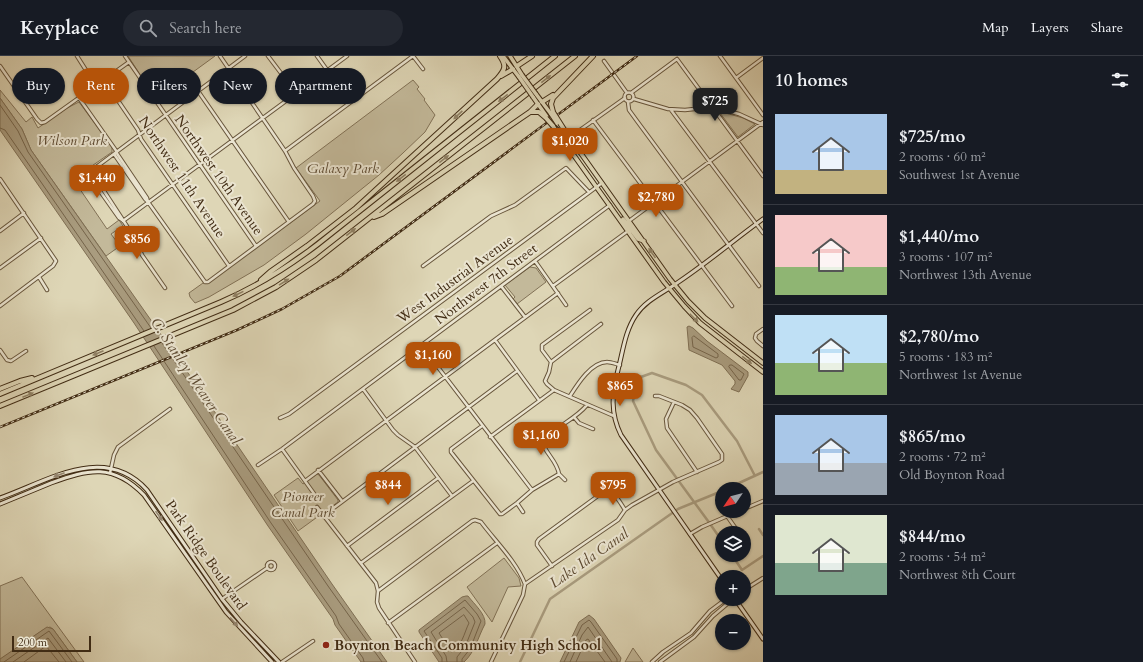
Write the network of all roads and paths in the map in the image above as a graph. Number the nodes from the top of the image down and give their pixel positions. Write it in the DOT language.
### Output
graph roads {
  1 [pos="77,56"];
  2 [pos="125,56"];
  3 [pos="220,56"];
  4 [pos="245,56"];
  5 [pos="268,56"];
  6 [pos="317,56"];
  7 [pos="347,56"];
  8 [pos="413,56"];
  9 [pos="500,56"];
  10 [pos="503,56"];
  11 [pos="510,56"];
  12 [pos="532,56"];
  13 [pos="555,56"];
  14 [pos="575,56"];
  15 [pos="593,56"];
  16 [pos="720,56"];
  17 [pos="763,58"];
  18 [pos="604,61"];
  19 [pos="129,62"];
  20 [pos="0,66"];
  21 [pos="85,68"];
  22 [pos="121,68"];
  23 [pos="228,68"];
  24 [pos="277,68"];
  25 [pos="326,68"];
  26 [pos="331,68"];
  27 [pos="515,68"];
  28 [pos="423,69"];
  29 [pos="736,78"];
  30 [pos="497,79"];
  31 [pos="209,83"];
  32 [pos="562,88"];
  33 [pos="201,89"];
  34 [pos="366,90"];
  35 [pos="631,93"];
  36 [pos="626,94"];
  37 [pos="201,95"];
  38 [pos="625,98"];
  39 [pos="634,99"];
  40 [pos="73,102"];
  41 [pos="628,102"];
  42 [pos="540,103"];
  43 [pos="83,104"];
  44 [pos="120,104"];
  45 [pos="181,104"];
  46 [pos="252,104"];
  47 [pos="282,104"];
  48 [pos="347,104"];
  49 [pos="713,107"];
  50 [pos="671,110"];
  51 [pos="530,112"];
  52 [pos="763,114"];
  53 [pos="166,115"];
  54 [pos="549,115"];
  55 [pos="262,118"];
  56 [pos="594,120"];
  57 [pos="762,124"];
  58 [pos="553,126"];
  59 [pos="580,130"];
  60 [pos="564,131"];
  61 [pos="140,134"];
  62 [pos="232,140"];
  63 [pos="738,141"];
  64 [pos="285,151"];
  65 [pos="115,153"];
  66 [pos="710,161"];
  67 [pos="200,165"];
  68 [pos="763,176"];
  69 [pos="0,179"];
  70 [pos="682,182"];
  71 [pos="602,183"];
  72 [pos="173,184"];
  73 [pos="597,187"];
  74 [pos="589,192"];
  75 [pos="148,202"];
  76 [pos="654,202"];
  77 [pos="610,205"];
  78 [pos="24,214"];
  79 [pos="618,217"];
  80 [pos="370,218"];
  81 [pos="763,219"];
  82 [pos="123,221"];
  83 [pos="629,221"];
  84 [pos="289,222"];
  85 [pos="756,224"];
  86 [pos="0,231"];
  87 [pos="628,231"];
  88 [pos="763,233"];
  89 [pos="41,238"];
  90 [pos="644,241"];
  91 [pos="728,245"];
  92 [pos="256,246"];
  93 [pos="535,260"];
  94 [pos="701,265"];
  95 [pos="229,266"];
  96 [pos="423,266"];
  97 [pos="0,268"];
  98 [pos="39,277"];
  99 [pos="255,285"];
  100 [pos="675,285"];
  101 [pos="501,286"];
  102 [pos="553,286"];
  103 [pos="759,286"];
  104 [pos="165,288"];
  105 [pos="669,288"];
  106 [pos="47,290"];
  107 [pos="558,293"];
  108 [pos="566,305"];
  109 [pos="0,306"];
  110 [pos="732,306"];
  111 [pos="590,310"];
  112 [pos="525,317"];
  113 [pos="601,324"];
  114 [pos="763,329"];
  115 [pos="495,340"];
  116 [pos="420,345"];
  117 [pos="763,346"];
  118 [pos="0,350"];
  119 [pos="26,351"];
  120 [pos="551,362"];
  121 [pos="763,363"];
  122 [pos="620,365"];
  123 [pos="761,370"];
  124 [pos="517,371"];
  125 [pos="44,375"];
  126 [pos="444,377"];
  127 [pos="0,389"];
  128 [pos="363,389"];
  129 [pos="554,390"];
  130 [pos="0,394"];
  131 [pos="570,396"];
  132 [pos="655,396"];
  133 [pos="539,400"];
  134 [pos="674,402"];
  135 [pos="587,405"];
  136 [pos="0,406"];
  137 [pos="468,408"];
  138 [pos="170,409"];
  139 [pos="574,416"];
  140 [pos="614,416"];
  141 [pos="280,418"];
  142 [pos="386,420"];
  143 [pos="482,426"];
  144 [pos="593,429"];
  145 [pos="490,437"];
  146 [pos="415,448"];
  147 [pos="282,449"];
  148 [pos="258,465"];
  149 [pos="78,468"];
  150 [pos="110,468"];
  151 [pos="318,470"];
  152 [pos="696,472"];
  153 [pos="79,473"];
  154 [pos="110,473"];
  155 [pos="559,474"];
  156 [pos="438,478"];
  157 [pos="565,480"];
  158 [pos="305,481"];
  159 [pos="473,481"];
  160 [pos="22,490"];
  161 [pos="532,490"];
  162 [pos="659,490"];
  163 [pos="23,494"];
  164 [pos="315,495"];
  165 [pos="151,496"];
  166 [pos="452,496"];
  167 [pos="0,498"];
  168 [pos="147,499"];
  169 [pos="342,501"];
  170 [pos="763,501"];
  171 [pos="0,504"];
  172 [pos="517,504"];
  173 [pos="751,506"];
  174 [pos="317,507"];
  175 [pos="625,510"];
  176 [pos="523,512"];
  177 [pos="323,516"];
  178 [pos="723,518"];
  179 [pos="690,534"];
  180 [pos="497,542"];
  181 [pos="347,546"];
  182 [pos="193,557"];
  183 [pos="189,560"];
  184 [pos="361,564"];
  185 [pos="552,566"];
  186 [pos="267,568"];
  187 [pos="715,570"];
  188 [pos="763,578"];
  189 [pos="525,584"];
  190 [pos="751,586"];
  191 [pos="378,591"];
  192 [pos="222,599"];
  193 [pos="218,602"];
  194 [pos="717,606"];
  195 [pos="725,606"];
  196 [pos="739,606"];
  197 [pos="388,623"];
  198 [pos="251,633"];
  199 [pos="248,636"];
  200 [pos="763,639"];
  201 [pos="313,641"];
  202 [pos="272,662"];
  203 [pos="278,662"];
  204 [pos="282,662"];
  205 [pos="415,662"];
  206 [pos="491,662"];
  207 [pos="652,662"];
  208 [pos="660,662"];
  1 -- 21 [label="street"];
  2 -- 19 [label="street, Northwest 10th Avenue"];
  3 -- 23 [label="street"];
  4 -- 23 [label="street"];
  5 -- 24 [label="street"];
  6 -- 25 [label="street"];
  7 -- 26 [label="street"];
  8 -- 28 [label="street"];
  8 -- 34 [label="street"];
  9 -- 30 [label="highway"];
  10 -- 27 [label="main road"];
  11 -- 27 [label="main road"];
  12 -- 27 [label="highway"];
  13 -- 99 [label="highway, one-way"];
  80 -- 14 [label="highway, one-way"];
  15 -- 32 [label="highway"];
  16 -- 29 [label="street"];
  17 -- 29 [label="street"];
  18 -- 36 [label="street"];
  19 -- 22 [label="street"];
  19 -- 53 [label="street, Northwest 10th Avenue"];
  20 -- 40 [label="street"];
  27 -- 30 [label="highway"];
  27 -- 42 [label="main road, bridge"];
  29 -- 52 [label="street"];
  30 -- 99 [label="highway, one-way"];
  31 -- 33 [label="street"];
  32 -- 42 [label="highway"];
  32 -- 54 [label="highway"];
  35 -- 36 [label="street"];
  35 -- 39 [label="street"];
  35 -- 49 [label="street"];
  36 -- 38 [label="street"];
  37 -- 62 [label="street"];
  38 -- 41 [label="street"];
  38 -- 56 [label="street"];
  39 -- 41 [label="street"];
  39 -- 50 [label="street"];
  41 -- 70 [label="street"];
  42 -- 51 [label="highway"];
  42 -- 54 [label="main road"];
  43 -- 65 [label="street"];
  44 -- 61 [label="street, Northwest 11th Avenue"];
  45 -- 53 [label="street"];
  46 -- 55 [label="street"];
  47 -- 55 [label="street"];
  48 -- 64 [label="street"];
  49 -- 50 [label="street"];
  49 -- 57 [label="street"];
  49 -- 63 [label="street"];
  50 -- 66 [label="street"];
  51 -- 54 [label="highway"];
  51 -- 80 [label="highway"];
  53 -- 61 [label="street"];
  53 -- 67 [label="street, Northwest 10th Avenue"];
  54 -- 58 [label="highway, bridge"];
  54 -- 60 [label="highway, bridge"];
  55 -- 62 [label="street"];
  55 -- 64 [label="street"];
  56 -- 59 [label="street"];
  56 -- 76 [label="street"];
  57 -- 63 [label="street"];
  58 -- 73 [label="main road"];
  60 -- 71 [label="main road"];
  61 -- 65 [label="street"];
  61 -- 72 [label="street, Northwest 11th Avenue"];
  62 -- 67 [label="street"];
  62 -- 84 [label="street"];
  63 -- 66 [label="street"];
  63 -- 68 [label="street"];
  64 -- 84 [label="street"];
  65 -- 75 [label="street"];
  65 -- 82 [label="street"];
  66 -- 70 [label="street"];
  66 -- 85 [label="street"];
  67 -- 72 [label="street"];
  67 -- 92 [label="street, Northwest 10th Avenue"];
  69 -- 78 [label="street"];
  70 -- 76 [label="street"];
  70 -- 91 [label="street"];
  71 -- 73 [label="street, West Industrial Avenue"];
  71 -- 83 [label="main road"];
  72 -- 75 [label="street"];
  72 -- 95 [label="street, Northwest 11th Avenue"];
  73 -- 74 [label="street, West Industrial Avenue"];
  73 -- 77 [label="main road"];
  74 -- 96 [label="street"];
  74 -- 141 [label="street, West Industrial Avenue"];
  75 -- 82 [label="street"];
  75 -- 95 [label="street"];
  76 -- 83 [label="street"];
  76 -- 94 [label="street"];
  77 -- 79 [label="main road"];
  77 -- 93 [label="street, Northwest 7th Street"];
  78 -- 86 [label="street"];
  78 -- 89 [label="street"];
  79 -- 87 [label="main road"];
  79 -- 90 [label="main road"];
  136 -- 80 [label="highway, one-way"];
  81 -- 85 [label="street"];
  82 -- 104 [label="street"];
  83 -- 90 [label="main road"];
  84 -- 92 [label="street"];
  85 -- 88 [label="street"];
  85 -- 91 [label="street"];
  87 -- 102 [label="street"];
  87 -- 105 [label="main road"];
  89 -- 97 [label="street"];
  89 -- 98 [label="street"];
  100 -- 90 [label="main road, one-way"];
  91 -- 94 [label="street"];
  91 -- 103 [label="street"];
  92 -- 95 [label="street"];
  93 -- 101 [label="street, Northwest 7th Street"];
  93 -- 102 [label="street"];
  94 -- 100 [label="street"];
  94 -- 110 [label="street"];
  98 -- 106 [label="street"];
  98 -- 109 [label="street"];
  99 -- 125 [label="highway, one-way"];
  100 -- 105 [label="street"];
  100 -- 121 [label="main road"];
  101 -- 112 [label="street"];
  101 -- 116 [label="street, Northwest 7th Street"];
  102 -- 107 [label="street"];
  105 -- 122 [label="street"];
  105 -- 123 [label="main road, one-way"];
  107 -- 108 [label="street"];
  107 -- 112 [label="street"];
  111 -- 120 [label="street"];
  112 -- 115 [label="street"];
  113 -- 120 [label="street"];
  114 -- 117 [label="street"];
  115 -- 124 [label="street"];
  115 -- 126 [label="street"];
  116 -- 126 [label="street"];
  116 -- 128 [label="street, Northwest 7th Street"];
  118 -- 119 [label="street"];
  120 -- 129 [label="street"];
  121 -- 123 [label="street"];
  122 -- 131 [label="street"];
  122 -- 140 [label="street"];
  124 -- 133 [label="street"];
  124 -- 137 [label="street"];
  125 -- 127 [label="highway"];
  125 -- 130 [label="highway"];
  126 -- 137 [label="street"];
  126 -- 142 [label="street"];
  128 -- 142 [label="street"];
  128 -- 147 [label="street, Northwest 7th Street"];
  129 -- 131 [label="street"];
  129 -- 133 [label="street"];
  131 -- 135 [label="street"];
  132 -- 134 [label="street"];
  133 -- 145 [label="street"];
  134 -- 152 [label="street"];
  134 -- 152 [label="street"];
  135 -- 139 [label="street"];
  135 -- 140 [label="street"];
  137 -- 143 [label="street"];
  137 -- 146 [label="street"];
  138 -- 150 [label="street"];
  139 -- 144 [label="street"];
  139 -- 155 [label="street"];
  140 -- 162 [label="street"];
  142 -- 146 [label="street"];
  142 -- 151 [label="street"];
  143 -- 145 [label="street"];
  143 -- 159 [label="street"];
  145 -- 161 [label="street"];
  146 -- 156 [label="street"];
  146 -- 169 [label="street"];
  147 -- 148 [label="street, Northwest 7th Street"];
  147 -- 158 [label="street"];
  149 -- 150 [label="street, Park Ridge Boulevard"];
  149 -- 153 [label="street"];
  149 -- 160 [label="street, Park Ridge Boulevard, one-way"];
  150 -- 154 [label="street"];
  150 -- 165 [label="street, Park Ridge Boulevard"];
  151 -- 158 [label="street"];
  151 -- 169 [label="street"];
  152 -- 162 [label="street"];
  153 -- 154 [label="street"];
  153 -- 163 [label="street"];
  154 -- 168 [label="street, Park Ridge Boulevard"];
  155 -- 157 [label="street"];
  155 -- 161 [label="street"];
  156 -- 166 [label="street"];
  156 -- 181 [label="street"];
  158 -- 164 [label="street"];
  159 -- 166 [label="street"];
  159 -- 172 [label="street"];
  160 -- 163 [label="street"];
  160 -- 167 [label="street, Park Ridge Boulevard"];
  161 -- 172 [label="street"];
  162 -- 175 [label="street"];
  162 -- 179 [label="street"];
  163 -- 171 [label="street"];
  165 -- 168 [label="street"];
  165 -- 182 [label="street, Park Ridge Boulevard"];
  166 -- 184 [label="street"];
  168 -- 183 [label="street, Park Ridge Boulevard, one-way"];
  169 -- 177 [label="street"];
  170 -- 173 [label="street"];
  172 -- 176 [label="street"];
  174 -- 177 [label="street"];
  175 -- 185 [label="street"];
  175 -- 185 [label="street"];
  177 -- 181 [label="street"];
  178 -- 179 [label="street"];
  179 -- 187 [label="street"];
  180 -- 189 [label="street"];
  180 -- 191 [label="street"];
  180 -- 197 [label="street"];
  181 -- 184 [label="street"];
  182 -- 183 [label="street"];
  182 -- 192 [label="street, Park Ridge Boulevard"];
  183 -- 193 [label="street, Park Ridge Boulevard"];
  184 -- 191 [label="street"];
  185 -- 189 [label="street"];
  186 -- 192 [label="street"];
  188 -- 190 [label="street"];
  189 -- 206 [label="street"];
  191 -- 197 [label="street"];
  192 -- 193 [label="street"];
  192 -- 198 [label="street, Park Ridge Boulevard"];
  193 -- 199 [label="street, Park Ridge Boulevard, one-way"];
  194 -- 207 [label="street"];
  195 -- 208 [label="street"];
  196 -- 200 [label="street"];
  197 -- 205 [label="street"];
  198 -- 199 [label="street"];
  198 -- 203 [label="street, Park Ridge Boulevard"];
  199 -- 202 [label="street, Park Ridge Boulevard"];
  201 -- 204 [label="street"];
}
